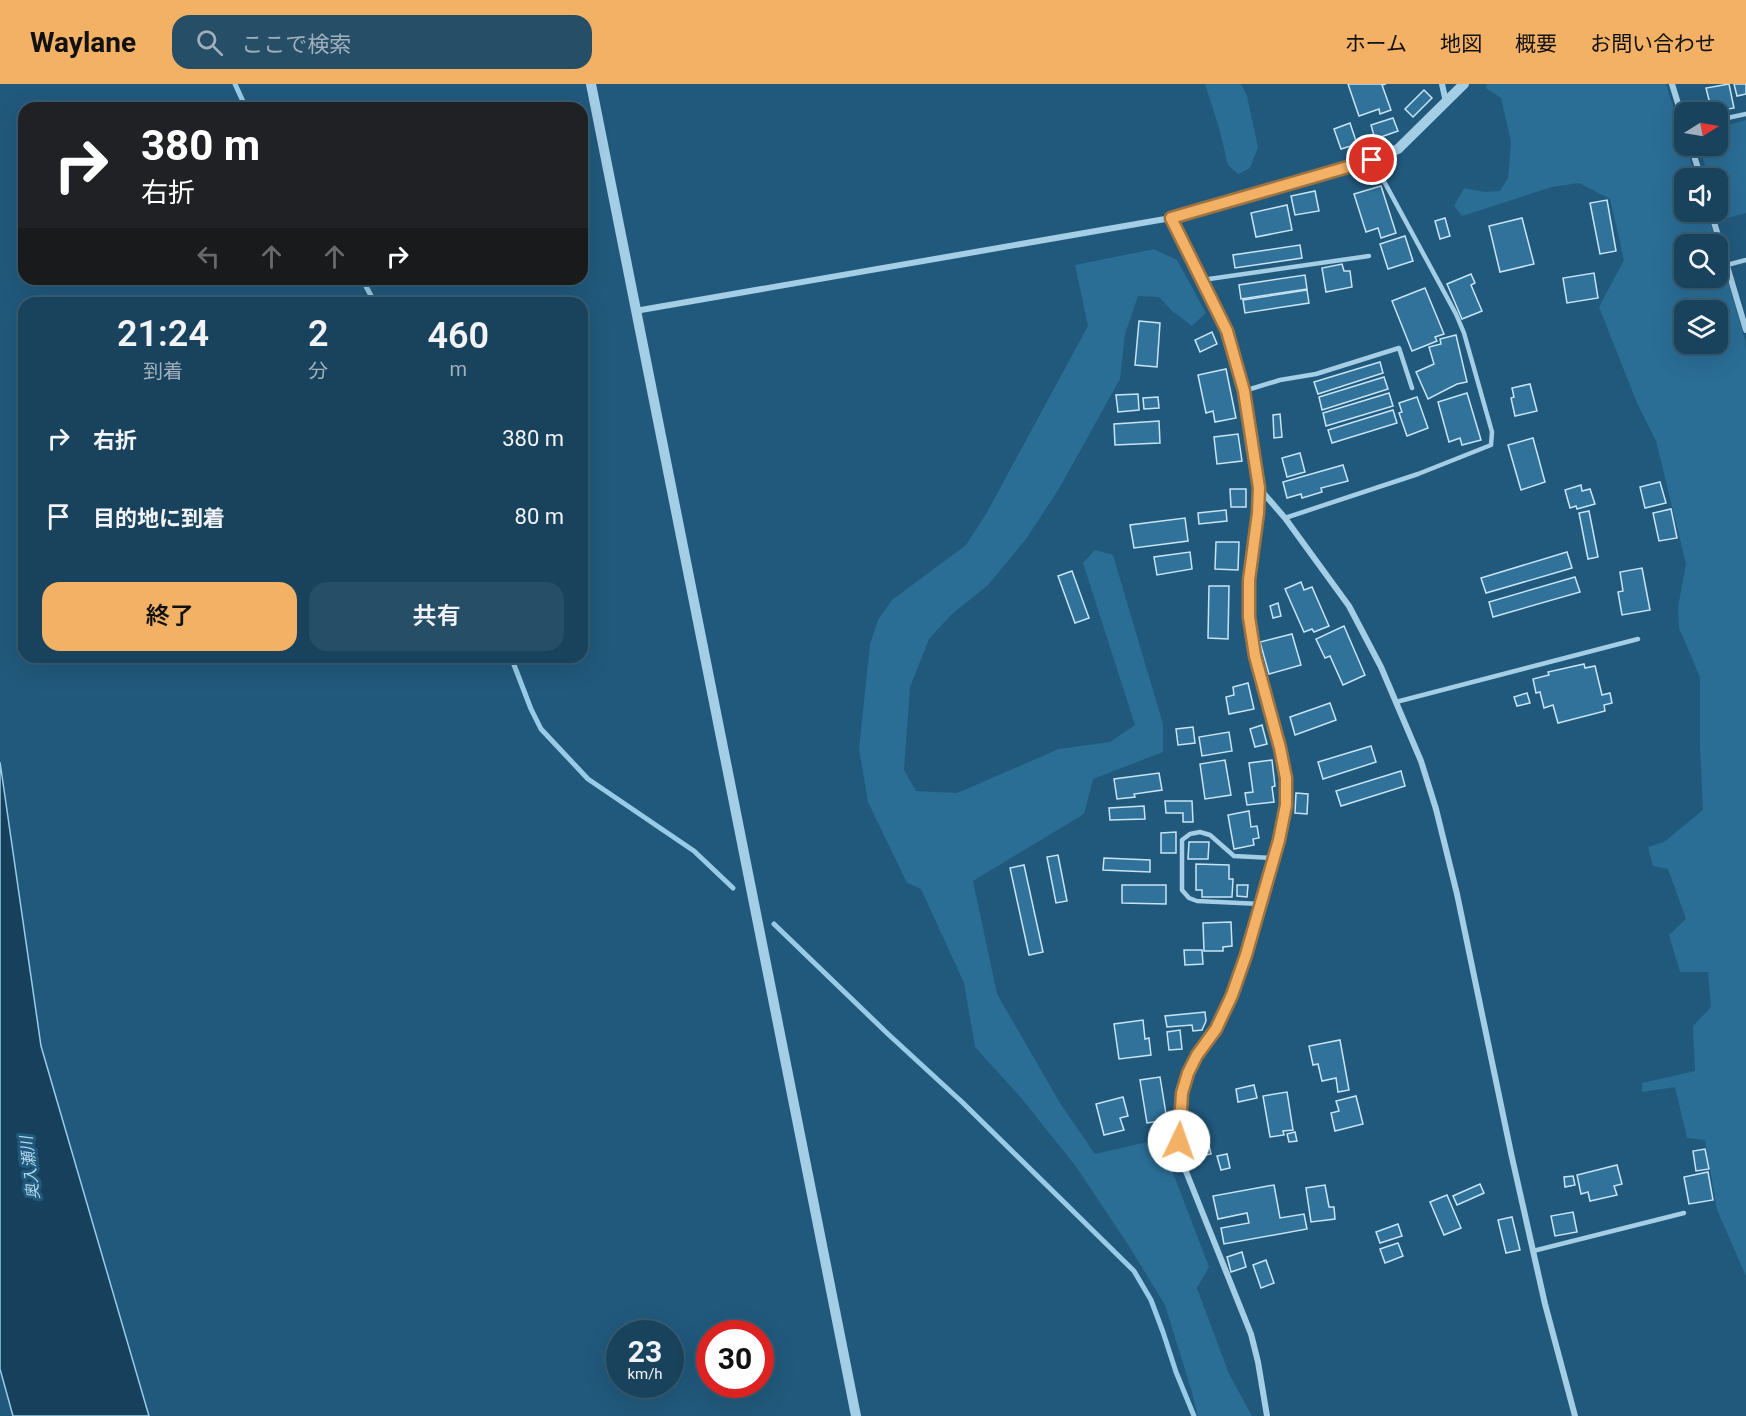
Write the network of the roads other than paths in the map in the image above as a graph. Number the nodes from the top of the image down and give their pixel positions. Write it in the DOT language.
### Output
graph roads {
  1 [pos="591,84"];
  2 [pos="1442,84"];
  3 [pos="1464,84"];
  4 [pos="1672,84"];
  5 [pos="1678,102"];
  6 [pos="1446,103"];
  7 [pos="1746,114"];
  8 [pos="1728,118"];
  9 [pos="1372,160"];
  10 [pos="1171,218"];
  11 [pos="1369,256"];
  12 [pos="1746,260"];
  13 [pos="1728,265"];
  14 [pos="1728,268"];
  15 [pos="1202,280"];
  16 [pos="1743,309"];
  17 [pos="635,311"];
  18 [pos="1746,330"];
  19 [pos="1412,388"];
  20 [pos="1244,391"];
  21 [pos="1259,488"];
  22 [pos="1285,518"];
  23 [pos="1638,639"];
  24 [pos="1396,702"];
  25 [pos="1274,858"];
  26 [pos="1261,904"];
  27 [pos="1684,1212"];
  28 [pos="1533,1251"];
  29 [pos="856,1416"];
  30 [pos="1267,1416"];
  31 [pos="1575,1416"];
  1 -- 17 [label="street"];
  2 -- 6 [label="street"];
  3 -- 6 [label="street"];
  4 -- 5 [label="street"];
  6 -- 9 [label="street"];
  7 -- 8 [label="lane"];
  9 -- 10 [label="street"];
  9 -- 22 [label="lane"];
  10 -- 15 [label="street"];
  10 -- 17 [label="street"];
  11 -- 15 [label="lane"];
  12 -- 13 [label="lane"];
  14 -- 16 [label="street"];
  15 -- 20 [label="street"];
  16 -- 18 [label="street"];
  17 -- 29 [label="street"];
  19 -- 20 [label="lane"];
  20 -- 21 [label="street"];
  21 -- 22 [label="street"];
  21 -- 25 [label="street"];
  22 -- 24 [label="street"];
  23 -- 24 [label="lane"];
  24 -- 28 [label="street"];
  25 -- 26 [label="street"];
  25 -- 26 [label="lane"];
  26 -- 30 [label="street"];
  27 -- 28 [label="lane"];
  28 -- 31 [label="street"];
}
